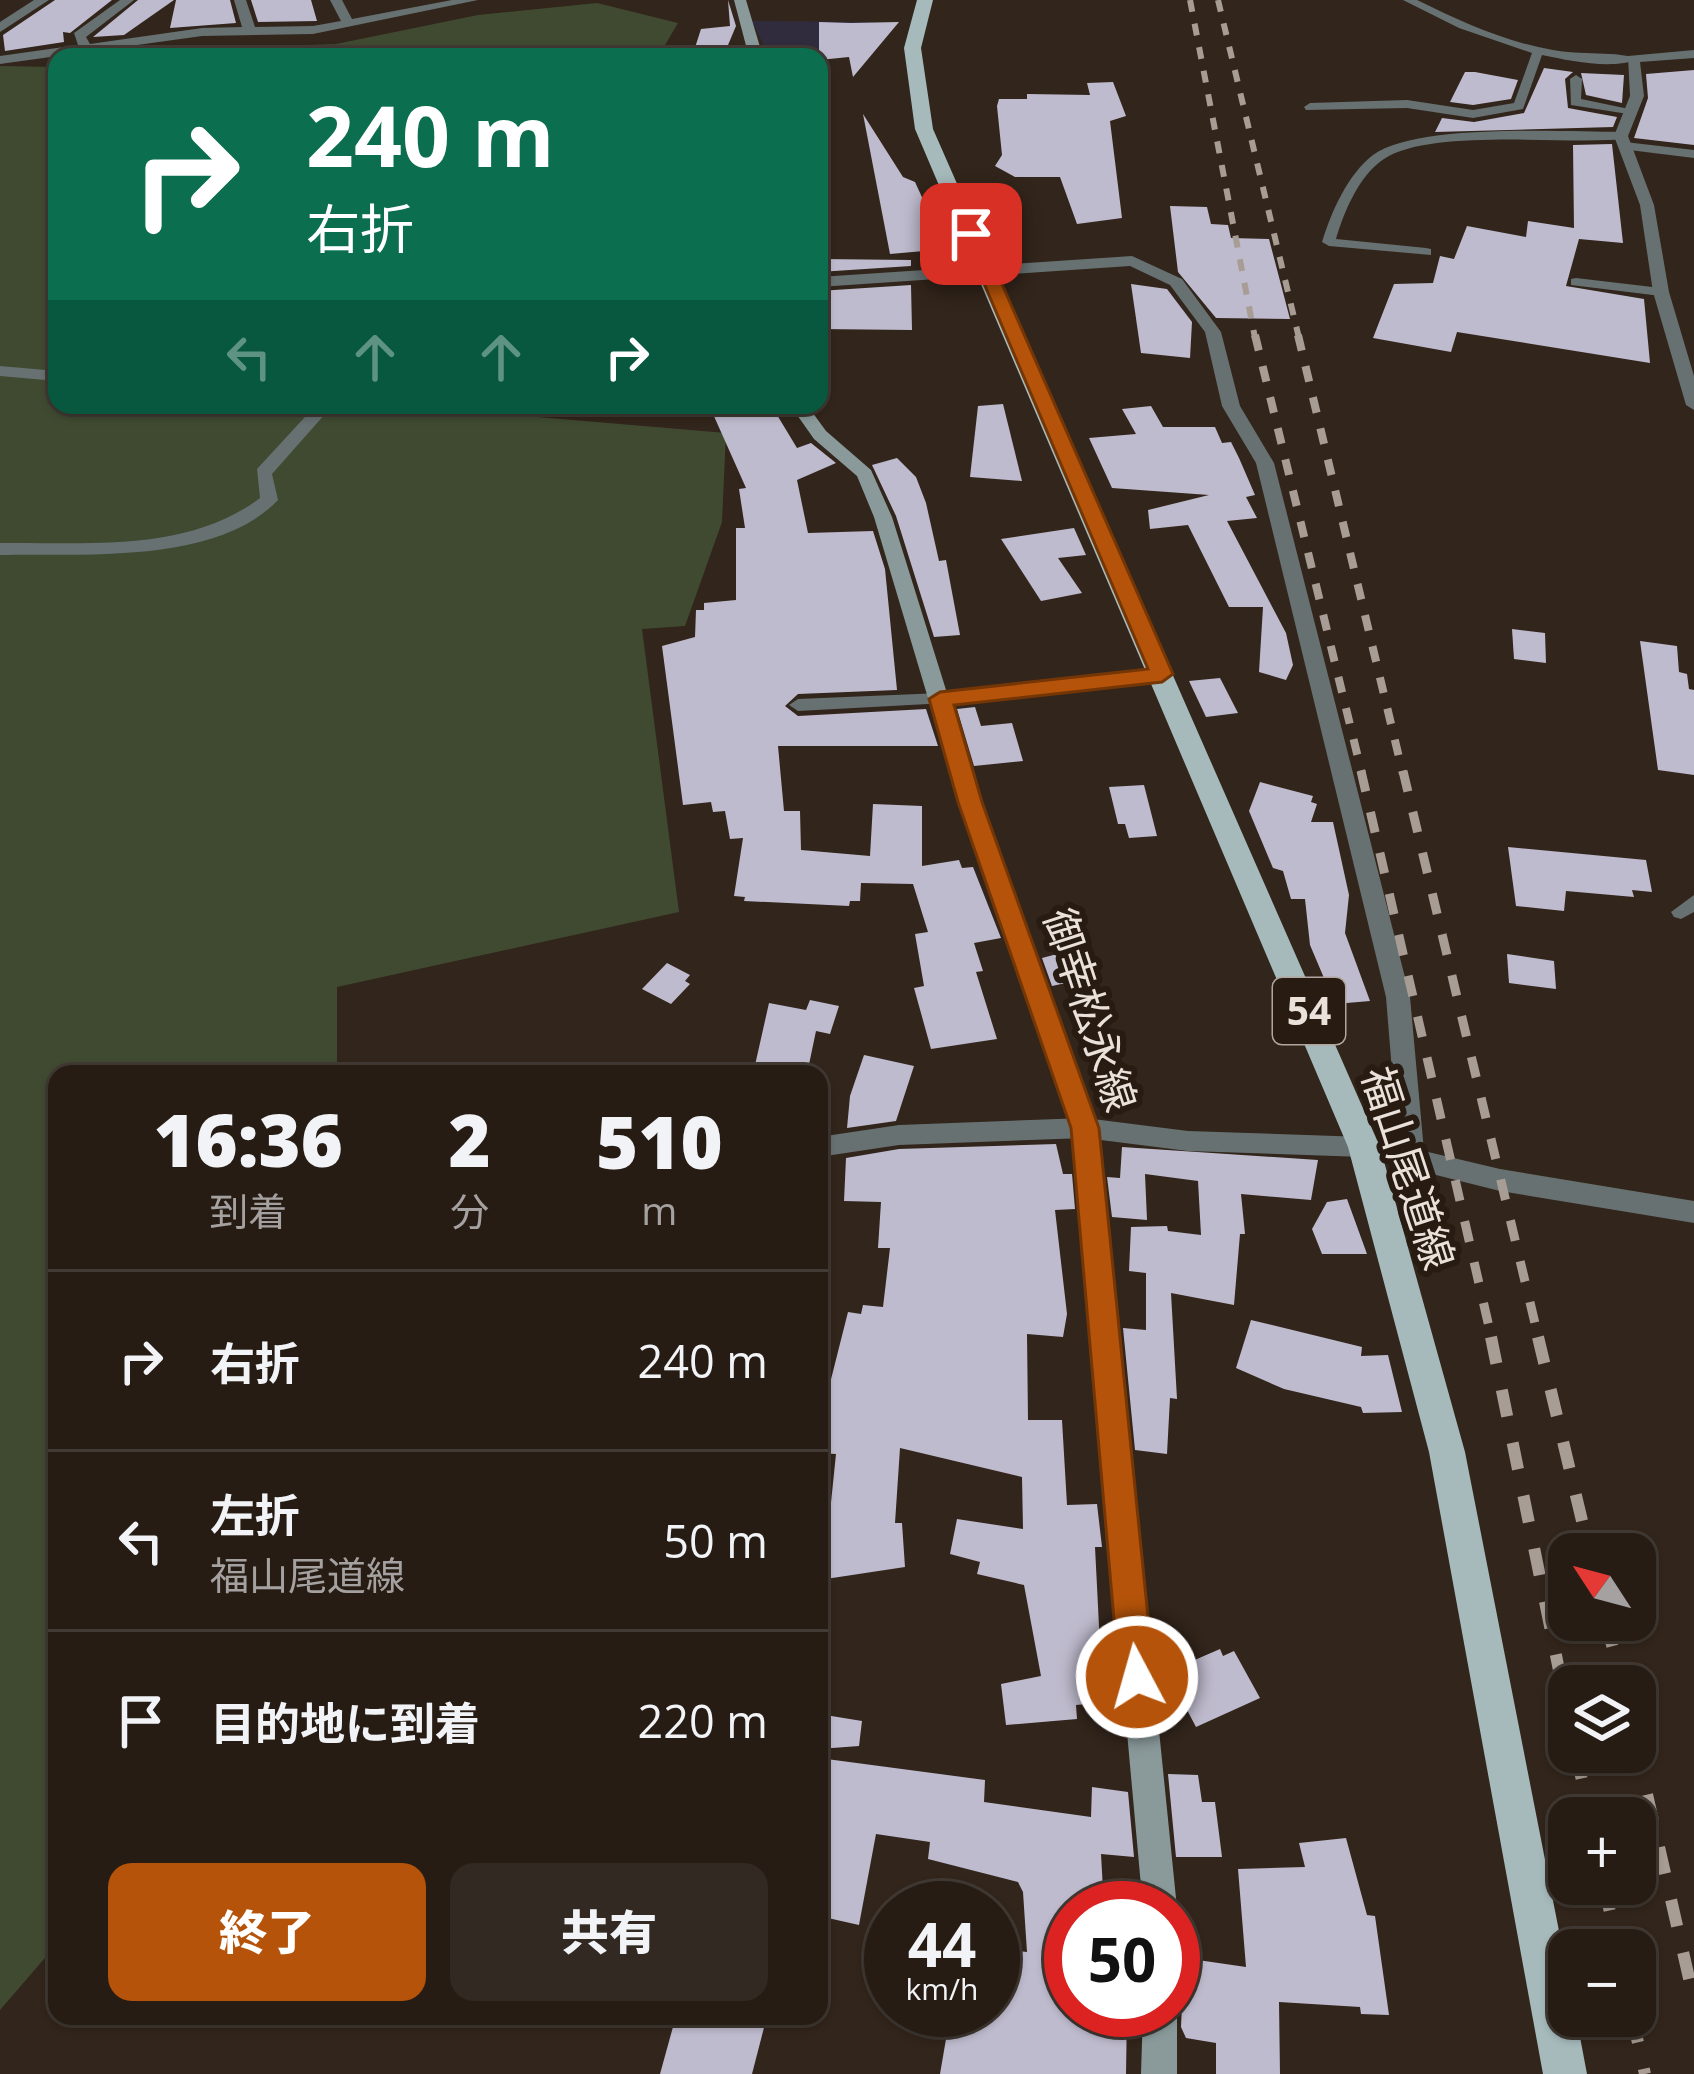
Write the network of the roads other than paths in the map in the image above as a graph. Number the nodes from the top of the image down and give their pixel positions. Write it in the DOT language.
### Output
graph roads {
  1 [pos="43,0"];
  2 [pos="128,0"];
  3 [pos="240,0"];
  4 [pos="336,0"];
  5 [pos="472,0"];
  6 [pos="740,0"];
  7 [pos="925,0"];
  8 [pos="1408,0"];
  9 [pos="422,4"];
  10 [pos="348,22"];
  11 [pos="0,28"];
  12 [pos="250,32"];
  13 [pos="86,48"];
  14 [pos="91,48"];
  15 [pos="753,48"];
  16 [pos="48,54"];
  17 [pos="1694,54"];
  18 [pos="1536,55"];
  19 [pos="1633,59"];
  20 [pos="0,60"];
  21 [pos="1576,79"];
  22 [pos="1310,107"];
  23 [pos="1628,110"];
  24 [pos="1623,141"];
  25 [pos="1694,154"];
  26 [pos="1426,252"];
  27 [pos="988,268"];
  28 [pos="828,282"];
  29 [pos="1576,282"];
  30 [pos="1660,292"];
  31 [pos="0,371"];
  32 [pos="48,375"];
  33 [pos="1694,405"];
  34 [pos="318,414"];
  35 [pos="805,414"];
  36 [pos="0,549"];
  37 [pos="1162,674"];
  38 [pos="940,699"];
  39 [pos="798,705"];
  40 [pos="1085,1128"];
  41 [pos="828,1146"];
  42 [pos="1364,1147"];
  43 [pos="1412,1160"];
  44 [pos="1694,1212"];
  45 [pos="1157,1881"];
  46 [pos="1160,2037"];
  47 [pos="1159,2074"];
  48 [pos="1565,2074"];
  1 -- 11 [label="street"];
  2 -- 13 [label="street"];
  3 -- 12 [label="street"];
  4 -- 10 [label="street"];
  5 -- 9 [label="street"];
  6 -- 15 [label="main road"];
  7 -- 27 [label="main road, 福山尾道線 / 54"];
  8 -- 18 [label="lane"];
  9 -- 10 [label="street"];
  10 -- 12 [label="street"];
  12 -- 14 [label="street"];
  16 -- 20 [label="street"];
  17 -- 19 [label="street"];
  18 -- 19 [label="lane"];
  18 -- 22 [label="lane"];
  19 -- 23 [label="street"];
  21 -- 23 [label="lane"];
  23 -- 24 [label="street"];
  24 -- 25 [label="lane"];
  24 -- 26 [label="lane"];
  24 -- 30 [label="street"];
  27 -- 28 [label="street"];
  27 -- 37 [label="main road, 福山尾道線 / 54"];
  27 -- 43 [label="street"];
  29 -- 30 [label="lane"];
  30 -- 33 [label="street"];
  31 -- 32 [label="street"];
  34 -- 36 [label="street"];
  35 -- 38 [label="main road, 御幸松永線"];
  37 -- 38 [label="street"];
  37 -- 42 [label="main road, 福山尾道線 / 54"];
  38 -- 39 [label="lane"];
  38 -- 40 [label="main road, 御幸松永線"];
  40 -- 41 [label="street"];
  40 -- 42 [label="street"];
  40 -- 45 [label="main road, 御幸松永線"];
  42 -- 43 [label="street"];
  42 -- 48 [label="main road, 福山尾道線 / 54"];
  43 -- 44 [label="street"];
  46 -- 47 [label="main road"];
}
